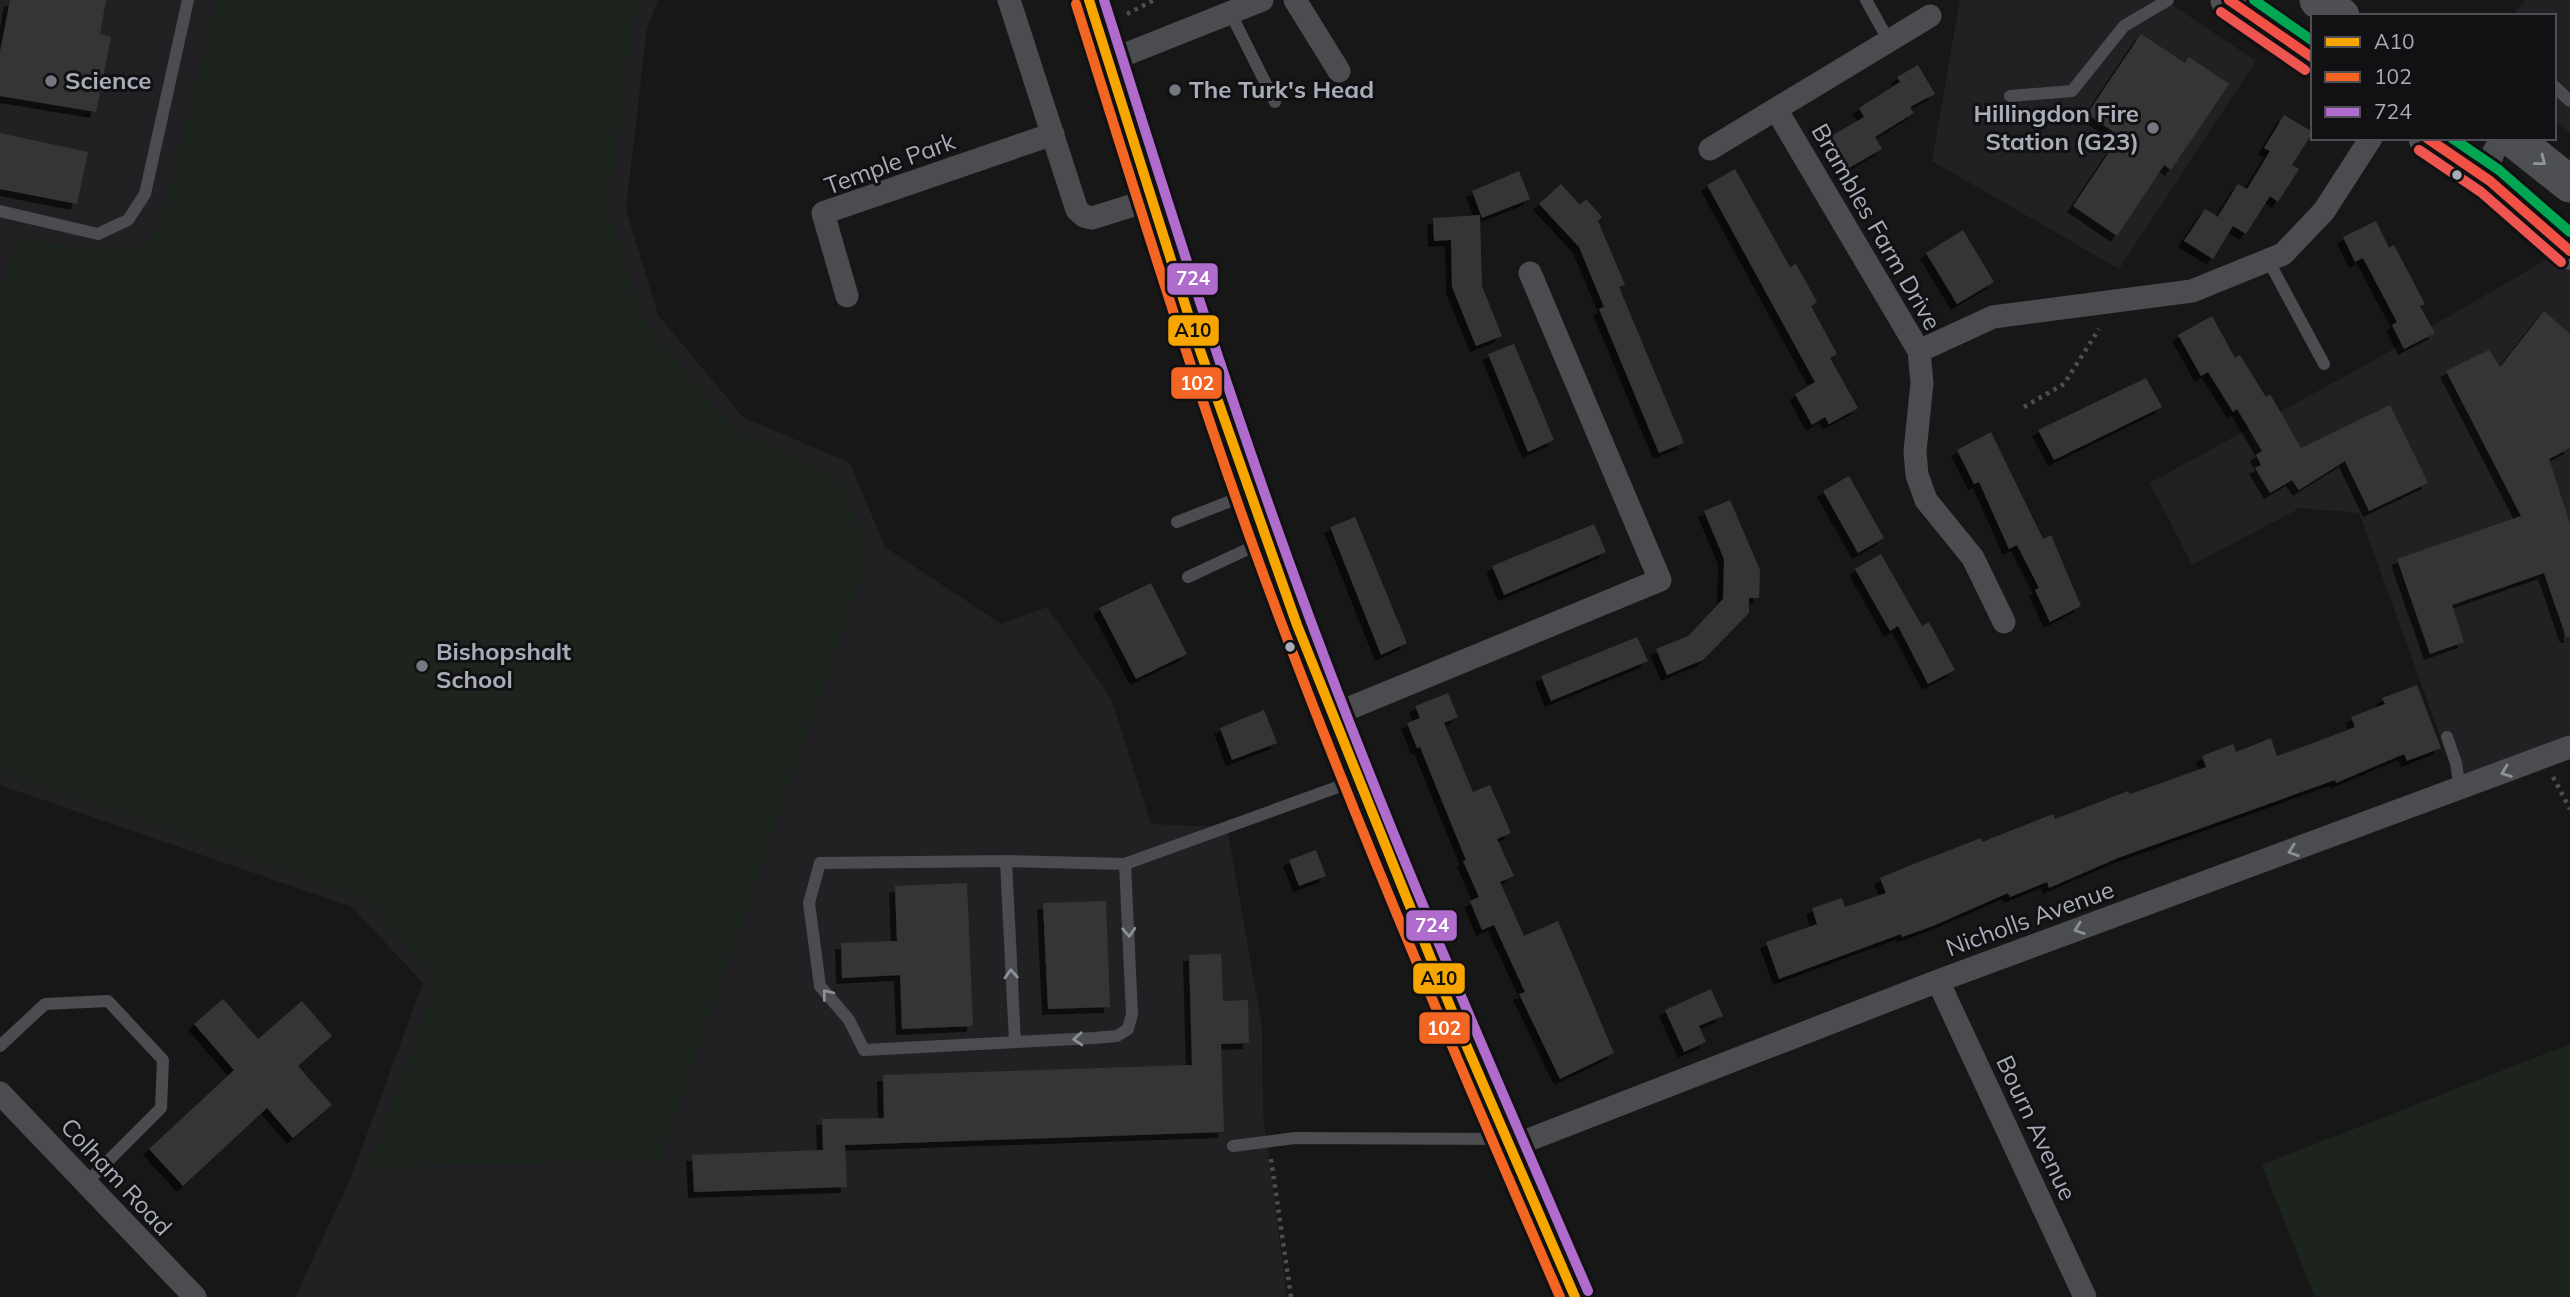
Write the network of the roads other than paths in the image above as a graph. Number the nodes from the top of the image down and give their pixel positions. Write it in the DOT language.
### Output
graph roads {
  1 [pos="188,0"];
  2 [pos="1009,0"];
  3 [pos="1089,0"];
  4 [pos="1262,0"];
  5 [pos="1295,0"];
  6 [pos="1866,0"];
  7 [pos="2168,0"];
  8 [pos="2229,0"];
  9 [pos="2318,0"];
  10 [pos="1231,14"];
  11 [pos="2338,14"];
  12 [pos="1930,16"];
  13 [pos="1889,41"];
  14 [pos="2311,57"];
  15 [pos="1109,61"];
  16 [pos="1339,71"];
  17 [pos="2556,88"];
  18 [pos="2010,96"];
  19 [pos="2570,100"];
  20 [pos="1275,102"];
  21 [pos="1776,109"];
  22 [pos="1053,134"];
  23 [pos="2370,140"];
  24 [pos="2430,140"];
  25 [pos="2501,140"];
  26 [pos="2515,140"];
  27 [pos="1710,149"];
  28 [pos="2490,181"];
  29 [pos="2570,184"];
  30 [pos="1150,200"];
  31 [pos="0,211"];
  32 [pos="2570,251"];
  33 [pos="2268,260"];
  34 [pos="1530,273"];
  35 [pos="847,296"];
  36 [pos="1919,351"];
  37 [pos="2323,364"];
  38 [pos="1250,494"];
  39 [pos="1177,522"];
  40 [pos="1265,541"];
  41 [pos="1188,577"];
  42 [pos="2004,622"];
  43 [pos="1333,715"];
  44 [pos="2447,737"];
  45 [pos="2570,747"];
  46 [pos="1358,780"];
  47 [pos="2460,789"];
  48 [pos="1006,861"];
  49 [pos="1125,864"];
  50 [pos="1938,981"];
  51 [pos="1015,1042"];
  52 [pos="0,1045"];
  53 [pos="0,1093"];
  54 [pos="1508,1143"];
  55 [pos="1233,1146"];
  56 [pos="86,1183"];
  57 [pos="195,1297"];
  58 [pos="1575,1297"];
  59 [pos="2085,1297"];
  1 -- 31 [label="lane"];
  2 -- 22 [label="street"];
  3 -- 15 [label="main road"];
  4 -- 10 [label="street"];
  5 -- 16 [label="street"];
  6 -- 13 [label="lane"];
  7 -- 18 [label="lane"];
  8 -- 14 [label="main road"];
  9 -- 11 [label="main road"];
  10 -- 15 [label="street"];
  10 -- 20 [label="lane"];
  12 -- 13 [label="street"];
  13 -- 21 [label="street"];
  15 -- 30 [label="main road"];
  17 -- 19 [label="lane"];
  21 -- 27 [label="street"];
  21 -- 36 [label="street, Brambles Farm Drive"];
  22 -- 30 [label="street"];
  22 -- 35 [label="street, Temple Park"];
  23 -- 33 [label="street, Brambles Farm Drive"];
  24 -- 28 [label="main road"];
  25 -- 28 [label="street"];
  26 -- 29 [label="main road, one-way"];
  28 -- 32 [label="main road"];
  30 -- 38 [label="main road"];
  33 -- 36 [label="street, Brambles Farm Drive"];
  33 -- 37 [label="lane"];
  34 -- 43 [label="street"];
  36 -- 42 [label="street"];
  38 -- 39 [label="lane"];
  38 -- 40 [label="main road"];
  40 -- 41 [label="lane"];
  40 -- 43 [label="main road"];
  43 -- 46 [label="main road"];
  44 -- 47 [label="lane"];
  45 -- 47 [label="street, Nicholls Avenue, one-way"];
  46 -- 49 [label="lane"];
  46 -- 54 [label="main road"];
  47 -- 50 [label="street, Nicholls Avenue, one-way"];
  48 -- 49 [label="lane"];
  51 -- 48 [label="lane, one-way"];
  51 -- 48 [label="lane, one-way"];
  49 -- 51 [label="lane, one-way"];
  50 -- 54 [label="street, Nicholls Avenue"];
  50 -- 59 [label="street, Bourn Avenue"];
  52 -- 56 [label="lane"];
  53 -- 56 [label="street, Colham Road"];
  54 -- 55 [label="lane"];
  54 -- 58 [label="main road"];
  56 -- 57 [label="street, Colham Road"];
}
